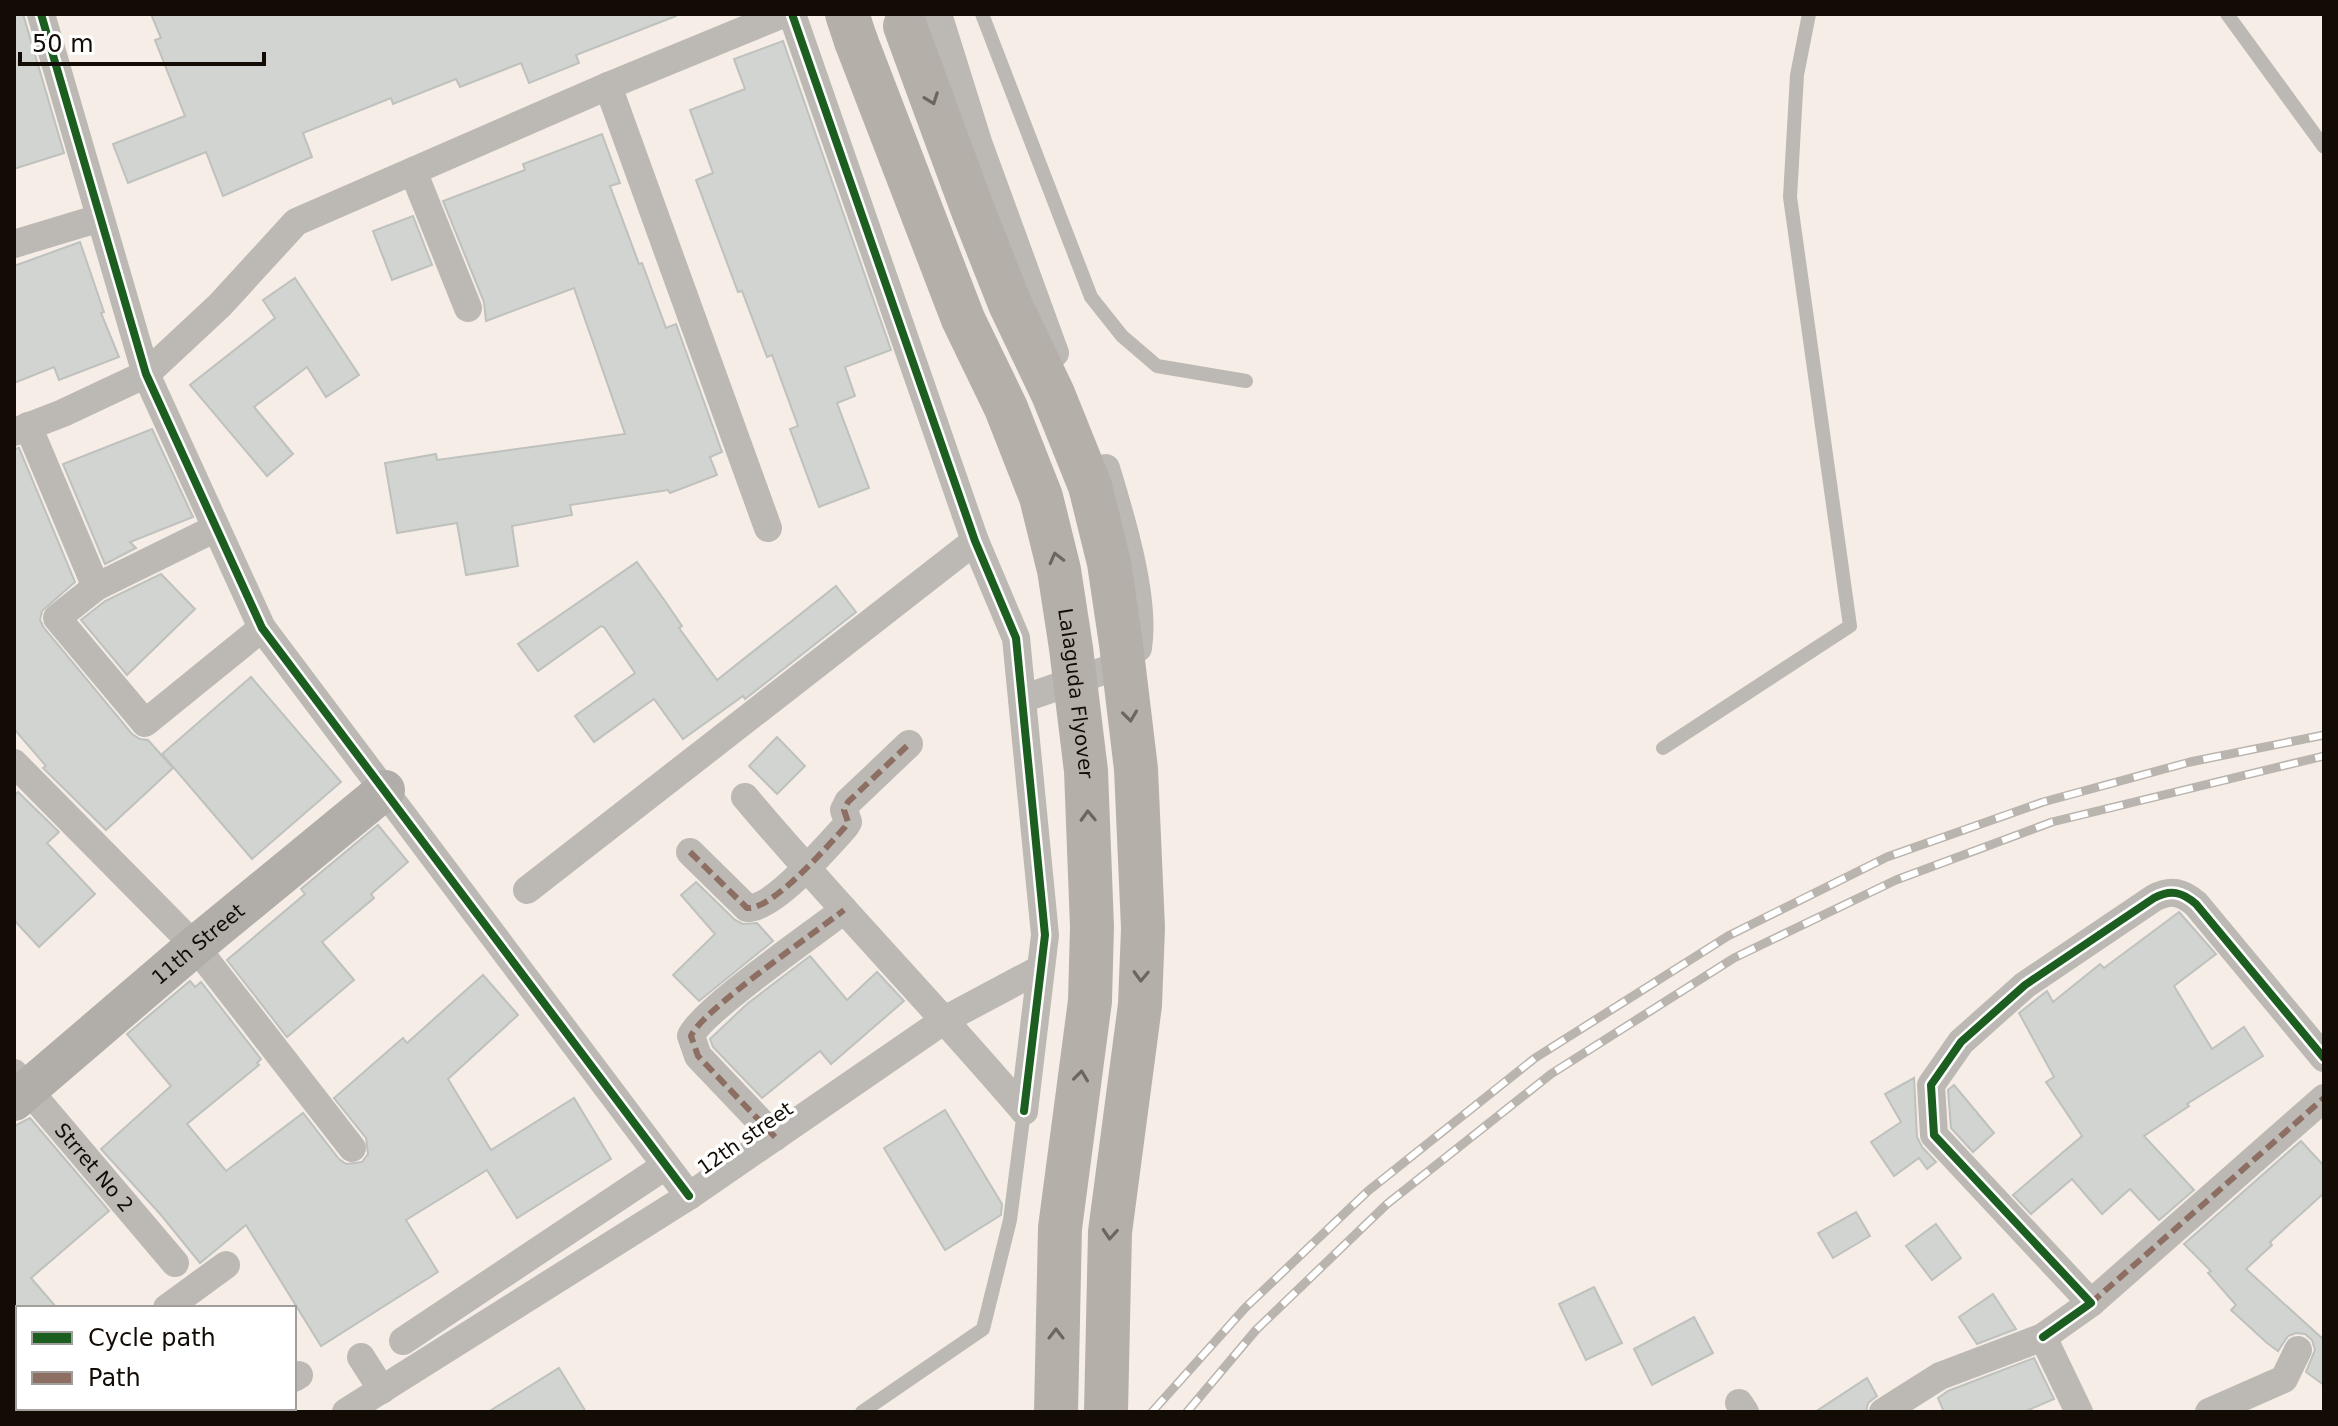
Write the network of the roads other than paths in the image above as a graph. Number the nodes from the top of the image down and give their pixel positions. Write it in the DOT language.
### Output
graph roads {
  1 [pos="41,14"];
  2 [pos="783,14"];
  3 [pos="792,14"];
  4 [pos="982,14"];
  5 [pos="1809,14"];
  6 [pos="2227,14"];
  7 [pos="914,18"];
  8 [pos="852,27"];
  9 [pos="608,86"];
  10 [pos="2324,147"];
  11 [pos="413,171"];
  12 [pos="100,218"];
  13 [pos="14,244"];
  14 [pos="468,308"];
  15 [pos="146,374"];
  16 [pos="1246,381"];
  17 [pos="21,429"];
  18 [pos="216,528"];
  19 [pos="768,528"];
  20 [pos="975,541"];
  21 [pos="96,587"];
  22 [pos="262,628"];
  23 [pos="1022,699"];
  24 [pos="909,744"];
  25 [pos="1663,748"];
  26 [pos="14,763"];
  27 [pos="385,790"];
  28 [pos="745,797"];
  29 [pos="690,852"];
  30 [pos="806,870"];
  31 [pos="527,890"];
  32 [pos="844,910"];
  33 [pos="195,946"];
  34 [pos="1040,969"];
  35 [pos="946,1019"];
  36 [pos="2324,1058"];
  37 [pos="19,1087"];
  38 [pos="2324,1098"];
  39 [pos="1024,1111"];
  40 [pos="775,1137"];
  41 [pos="352,1148"];
  42 [pos="665,1166"];
  43 [pos="689,1196"];
  44 [pos="175,1263"];
  45 [pos="226,1265"];
  46 [pos="2091,1303"];
  47 [pos="170,1306"];
  48 [pos="427,1320"];
  49 [pos="2043,1337"];
  50 [pos="403,1341"];
  51 [pos="444,1350"];
  52 [pos="2298,1350"];
  53 [pos="361,1357"];
  54 [pos="382,1390"];
  55 [pos="346,1412"];
  56 [pos="862,1412"];
  57 [pos="1056,1412"];
  58 [pos="1106,1412"];
  59 [pos="1883,1412"];
  60 [pos="2079,1412"];
  61 [pos="2209,1412"];
  1 -- 12 [label="street"];
  2 -- 9 [label="street"];
  3 -- 20 [label="street"];
  4 -- 16 [label="lane"];
  5 -- 25 [label="lane"];
  6 -- 10 [label="lane"];
  7 -- 23 [label="street"];
  7 -- 58 [label="main road, one-way, bridge"];
  57 -- 8 [label="main road, Lalaguda Flyover, one-way, bridge"];
  9 -- 11 [label="street"];
  9 -- 19 [label="street"];
  11 -- 14 [label="street"];
  11 -- 15 [label="street"];
  12 -- 13 [label="street"];
  12 -- 15 [label="street"];
  15 -- 17 [label="street"];
  15 -- 18 [label="street"];
  17 -- 21 [label="street"];
  18 -- 21 [label="street"];
  18 -- 22 [label="street"];
  20 -- 23 [label="street"];
  20 -- 31 [label="street"];
  21 -- 22 [label="street"];
  22 -- 27 [label="street"];
  23 -- 34 [label="street"];
  24 -- 30 [label="street"];
  26 -- 33 [label="street"];
  27 -- 33 [label="street, 11th Street"];
  27 -- 42 [label="street"];
  28 -- 30 [label="street"];
  29 -- 30 [label="street"];
  30 -- 32 [label="street"];
  32 -- 35 [label="street"];
  32 -- 40 [label="street"];
  33 -- 37 [label="street, 11th Street"];
  33 -- 41 [label="street"];
  34 -- 35 [label="street, 12th street"];
  34 -- 39 [label="street"];
  35 -- 39 [label="street"];
  35 -- 40 [label="street, 12th street"];
  36 -- 46 [label="street"];
  37 -- 44 [label="street, Strret No 2"];
  38 -- 46 [label="street"];
  39 -- 56 [label="lane"];
  40 -- 43 [label="street, 12th street"];
  42 -- 43 [label="street"];
  42 -- 48 [label="street"];
  43 -- 51 [label="street, 12th street"];
  45 -- 47 [label="street"];
  46 -- 49 [label="street"];
  48 -- 50 [label="street"];
  48 -- 51 [label="street"];
  49 -- 59 [label="street"];
  49 -- 60 [label="street"];
  51 -- 54 [label="street, 12th street"];
  52 -- 61 [label="street"];
  53 -- 54 [label="street"];
  54 -- 55 [label="street, 12th street"];
}
